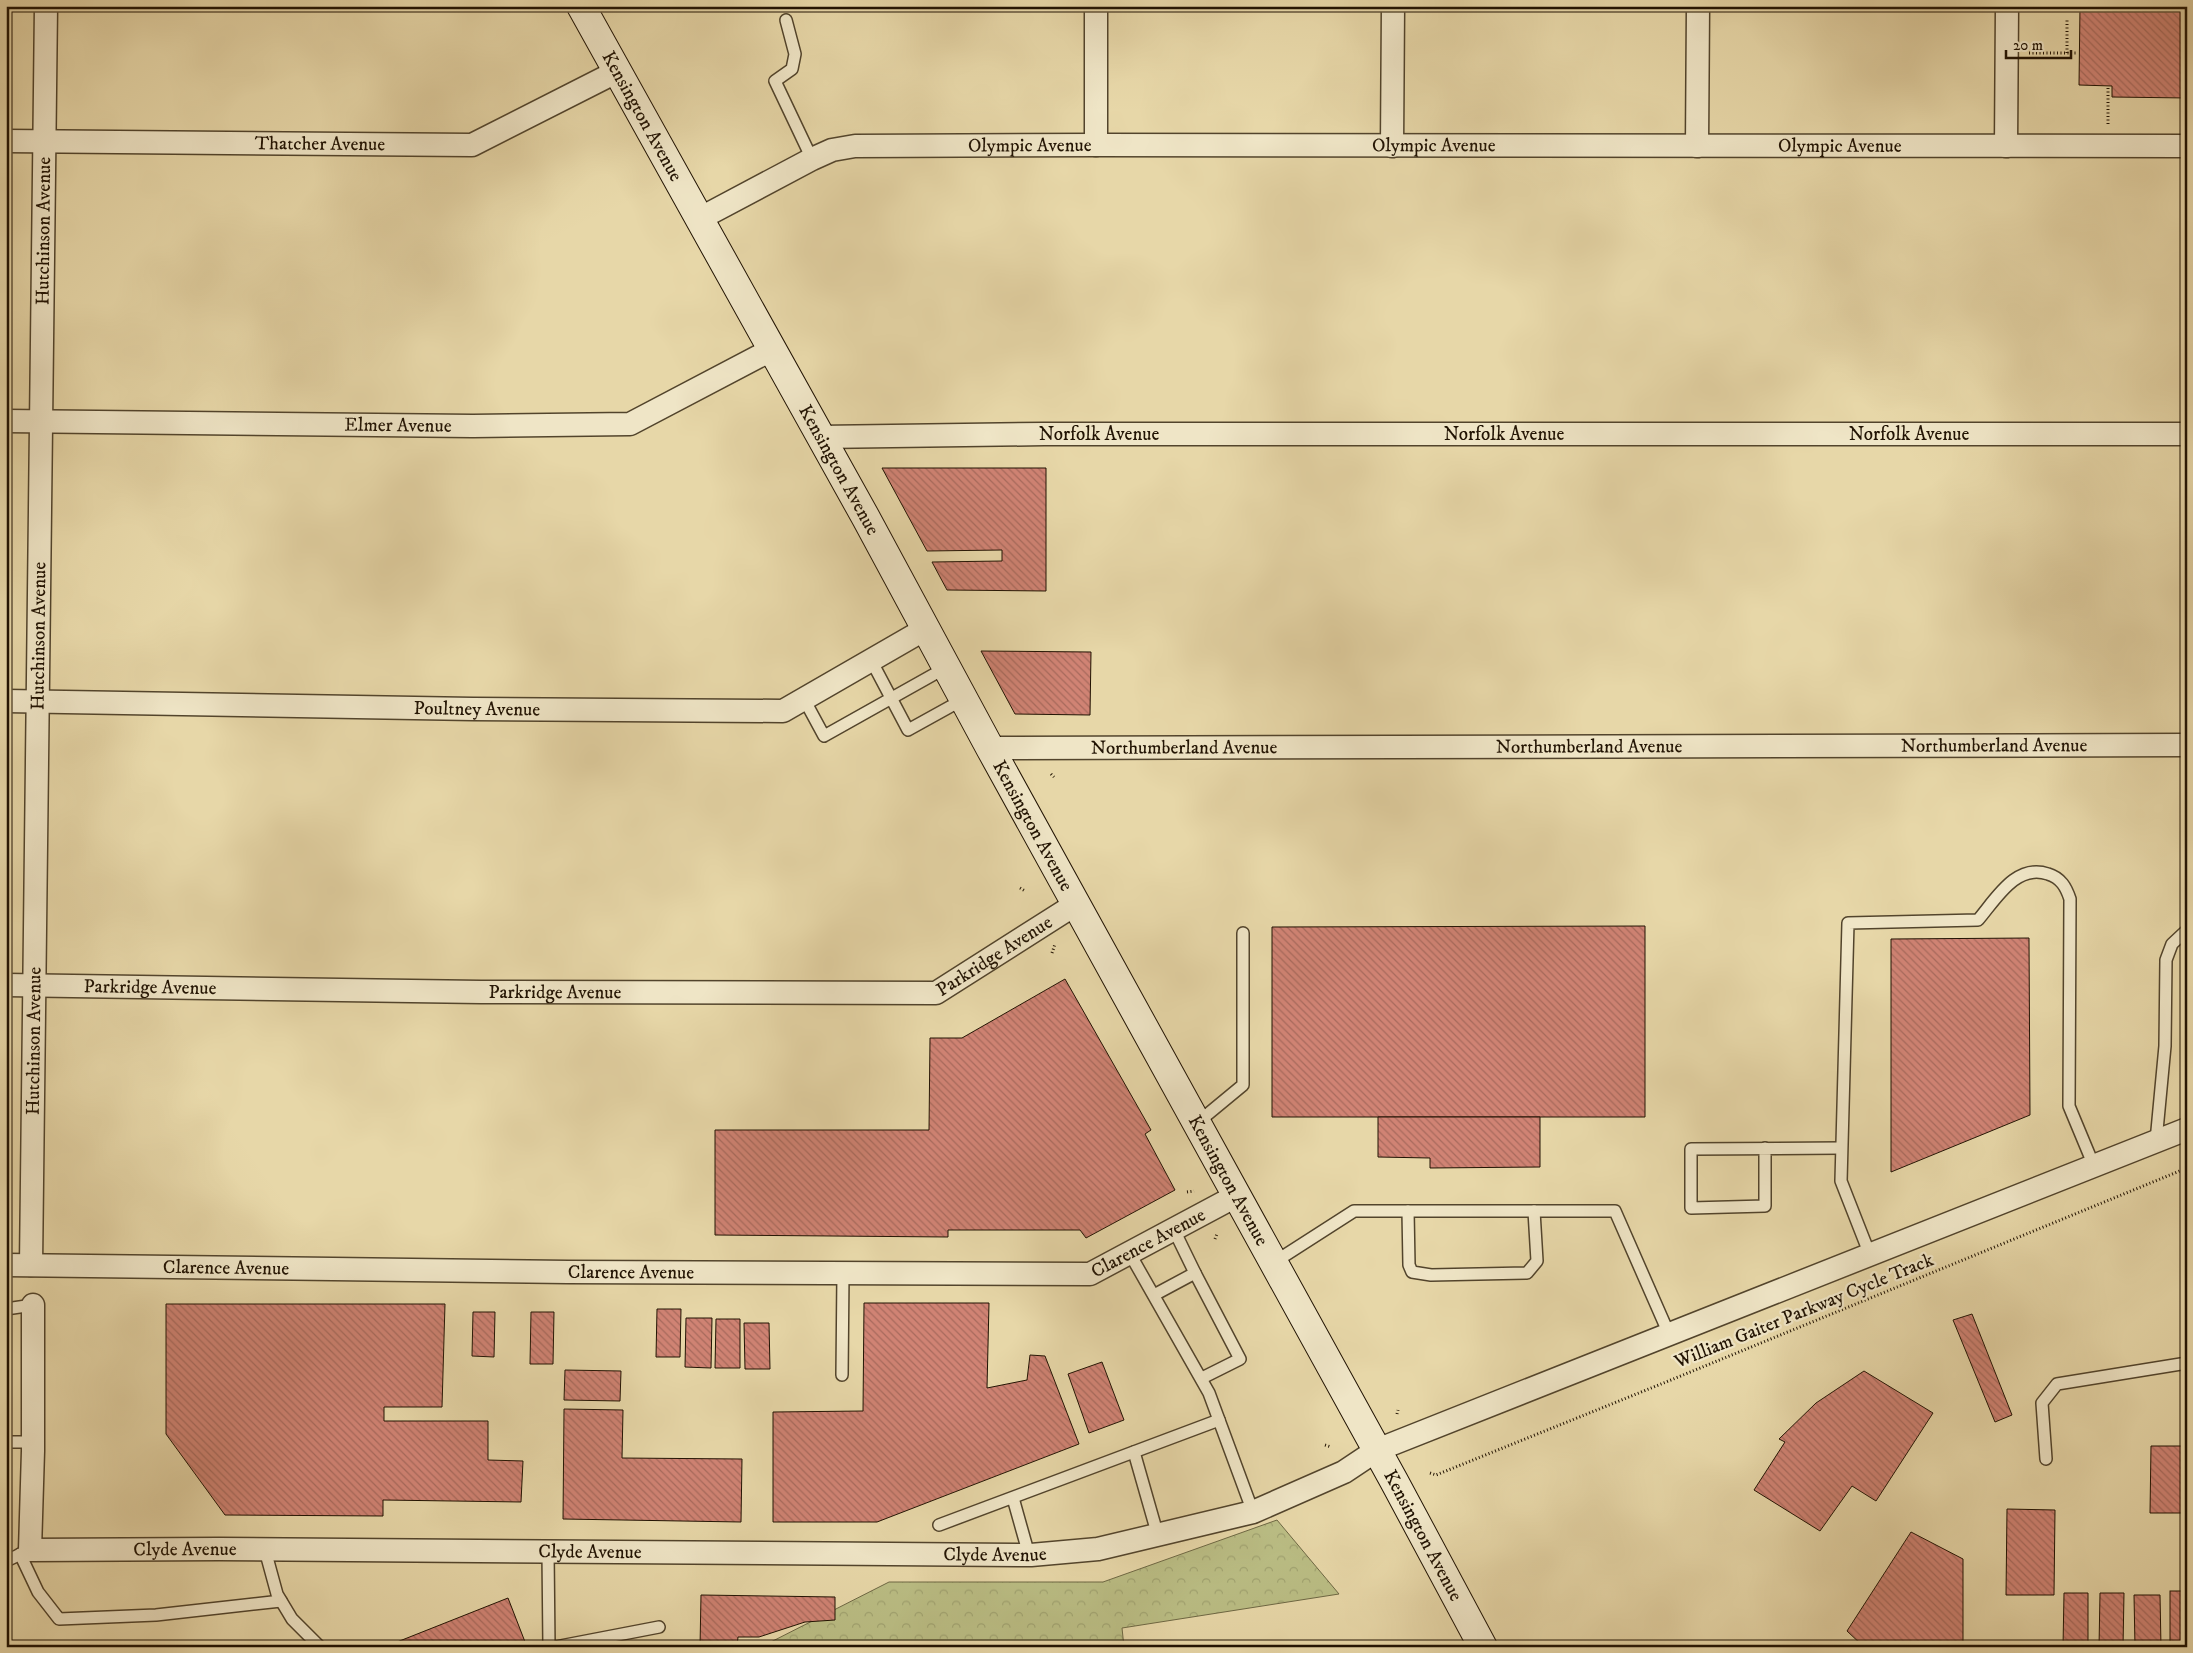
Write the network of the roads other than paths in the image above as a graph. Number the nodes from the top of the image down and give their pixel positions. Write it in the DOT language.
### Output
graph roads {
  1 [pos="46,6"];
  2 [pos="581,6"];
  3 [pos="1096,6"];
  4 [pos="1393,6"];
  5 [pos="1698,6"];
  6 [pos="2007,6"];
  7 [pos="786,20"];
  8 [pos="616,72"];
  9 [pos="6,141"];
  10 [pos="45,141"];
  11 [pos="1096,145"];
  12 [pos="1392,146"];
  13 [pos="1697,146"];
  14 [pos="2006,146"];
  15 [pos="2187,146"];
  16 [pos="812,159"];
  17 [pos="700,219"];
  18 [pos="772,350"];
  19 [pos="6,421"];
  20 [pos="41,421"];
  21 [pos="2187,434"];
  22 [pos="820,437"];
  23 [pos="927,628"];
  24 [pos="871,660"];
  25 [pos="948,667"];
  26 [pos="804,699"];
  27 [pos="891,699"];
  28 [pos="964,699"];
  29 [pos="6,701"];
  30 [pos="38,701"];
  31 [pos="2187,746"];
  32 [pos="990,748"];
  33 [pos="1076,904"];
  34 [pos="2187,930"];
  35 [pos="1243,933"];
  36 [pos="6,986"];
  37 [pos="34,986"];
  38 [pos="1197,1123"];
  39 [pos="2187,1129"];
  40 [pos="2156,1141"];
  41 [pos="1765,1148"];
  42 [pos="1841,1148"];
  43 [pos="2094,1166"];
  44 [pos="1236,1196"];
  45 [pos="1408,1211"];
  46 [pos="1534,1211"];
  47 [pos="1174,1230"];
  48 [pos="1130,1254"];
  49 [pos="1870,1255"];
  50 [pos="1273,1263"];
  51 [pos="6,1265"];
  52 [pos="31,1265"];
  53 [pos="843,1273"];
  54 [pos="1195,1273"];
  55 [pos="1154,1295"];
  56 [pos="33,1305"];
  57 [pos="6,1309"];
  58 [pos="1670,1334"];
  59 [pos="2187,1363"];
  60 [pos="842,1375"];
  61 [pos="1202,1378"];
  62 [pos="1219,1420"];
  63 [pos="6,1442"];
  64 [pos="33,1442"];
  65 [pos="1377,1450"];
  66 [pos="1134,1452"];
  67 [pos="2046,1459"];
  68 [pos="1013,1498"];
  69 [pos="1253,1512"];
  70 [pos="938,1525"];
  71 [pos="1158,1536"];
  72 [pos="265,1550"];
  73 [pos="25,1552"];
  74 [pos="548,1552"];
  75 [pos="1029,1556"];
  76 [pos="6,1561"];
  77 [pos="281,1601"];
  78 [pos="659,1627"];
  79 [pos="320,1647"];
  80 [pos="549,1647"];
  81 [pos="555,1647"];
  82 [pos="1483,1647"];
  1 -- 10 [label="street, Hutchinson Avenue"];
  2 -- 8 [label="street, Kensington Avenue"];
  3 -- 11 [label="street"];
  4 -- 12 [label="street"];
  5 -- 13 [label="street"];
  6 -- 14 [label="street"];
  7 -- 16 [label="lane"];
  8 -- 10 [label="street, Thatcher Avenue"];
  8 -- 17 [label="street, Kensington Avenue"];
  9 -- 10 [label="street, Thatcher Avenue"];
  10 -- 20 [label="street, Hutchinson Avenue"];
  11 -- 12 [label="street, Olympic Avenue"];
  11 -- 16 [label="street, Olympic Avenue"];
  12 -- 13 [label="street, Olympic Avenue"];
  13 -- 14 [label="street, Olympic Avenue"];
  14 -- 15 [label="street, Olympic Avenue"];
  16 -- 17 [label="street, Olympic Avenue"];
  17 -- 18 [label="street, Kensington Avenue"];
  18 -- 20 [label="street, Elmer Avenue"];
  18 -- 22 [label="street, Kensington Avenue"];
  19 -- 20 [label="street, Elmer Avenue"];
  20 -- 30 [label="street, Hutchinson Avenue"];
  21 -- 22 [label="street, Norfolk Avenue"];
  22 -- 23 [label="street, Kensington Avenue"];
  23 -- 24 [label="street, Poultney Avenue"];
  23 -- 25 [label="street, Kensington Avenue"];
  24 -- 26 [label="street, Poultney Avenue"];
  24 -- 27 [label="lane"];
  25 -- 27 [label="lane"];
  25 -- 28 [label="street, Kensington Avenue"];
  26 -- 27 [label="lane"];
  26 -- 30 [label="street, Poultney Avenue"];
  27 -- 28 [label="lane"];
  28 -- 32 [label="street, Kensington Avenue"];
  29 -- 30 [label="street, Poultney Avenue"];
  30 -- 37 [label="street, Hutchinson Avenue"];
  31 -- 32 [label="street, Northumberland Avenue"];
  32 -- 33 [label="street, Kensington Avenue"];
  33 -- 37 [label="street, Parkridge Avenue"];
  33 -- 38 [label="street, Kensington Avenue"];
  34 -- 40 [label="lane"];
  35 -- 38 [label="lane"];
  36 -- 37 [label="street, Parkridge Avenue"];
  37 -- 52 [label="street, Hutchinson Avenue"];
  38 -- 44 [label="street, Kensington Avenue"];
  39 -- 40 [label="street, Clyde Avenue"];
  40 -- 43 [label="street, Clyde Avenue"];
  41 -- 41 [label="lane"];
  41 -- 42 [label="lane"];
  42 -- 43 [label="lane"];
  42 -- 49 [label="lane"];
  43 -- 49 [label="street, Clyde Avenue"];
  44 -- 47 [label="street, Clarence Avenue"];
  44 -- 50 [label="street, Kensington Avenue"];
  45 -- 46 [label="lane"];
  45 -- 46 [label="lane"];
  45 -- 50 [label="lane"];
  46 -- 58 [label="lane"];
  47 -- 48 [label="street, Clarence Avenue"];
  47 -- 54 [label="lane"];
  48 -- 53 [label="street, Clarence Avenue"];
  48 -- 55 [label="lane"];
  49 -- 58 [label="street, Clyde Avenue"];
  50 -- 65 [label="street, Kensington Avenue"];
  51 -- 52 [label="street, Clarence Avenue"];
  52 -- 53 [label="street, Clarence Avenue"];
  53 -- 60 [label="lane"];
  54 -- 55 [label="lane"];
  54 -- 61 [label="lane"];
  55 -- 61 [label="lane"];
  56 -- 57 [label="lane"];
  56 -- 64 [label="street"];
  58 -- 65 [label="street, Clyde Avenue"];
  59 -- 67 [label="lane"];
  61 -- 62 [label="lane"];
  62 -- 66 [label="lane"];
  62 -- 69 [label="lane"];
  63 -- 64 [label="lane"];
  64 -- 73 [label="street"];
  65 -- 69 [label="street, Clyde Avenue"];
  65 -- 82 [label="street, Kensington Avenue"];
  66 -- 68 [label="lane"];
  66 -- 71 [label="lane"];
  68 -- 70 [label="lane"];
  68 -- 75 [label="lane"];
  69 -- 71 [label="street, Clyde Avenue"];
  71 -- 75 [label="street, Clyde Avenue"];
  72 -- 73 [label="street, Clyde Avenue"];
  72 -- 74 [label="street, Clyde Avenue"];
  72 -- 77 [label="lane"];
  73 -- 76 [label="lane"];
  73 -- 77 [label="lane"];
  74 -- 75 [label="street, Clyde Avenue"];
  74 -- 80 [label="lane"];
  77 -- 79 [label="lane"];
  78 -- 81 [label="lane"];
}
